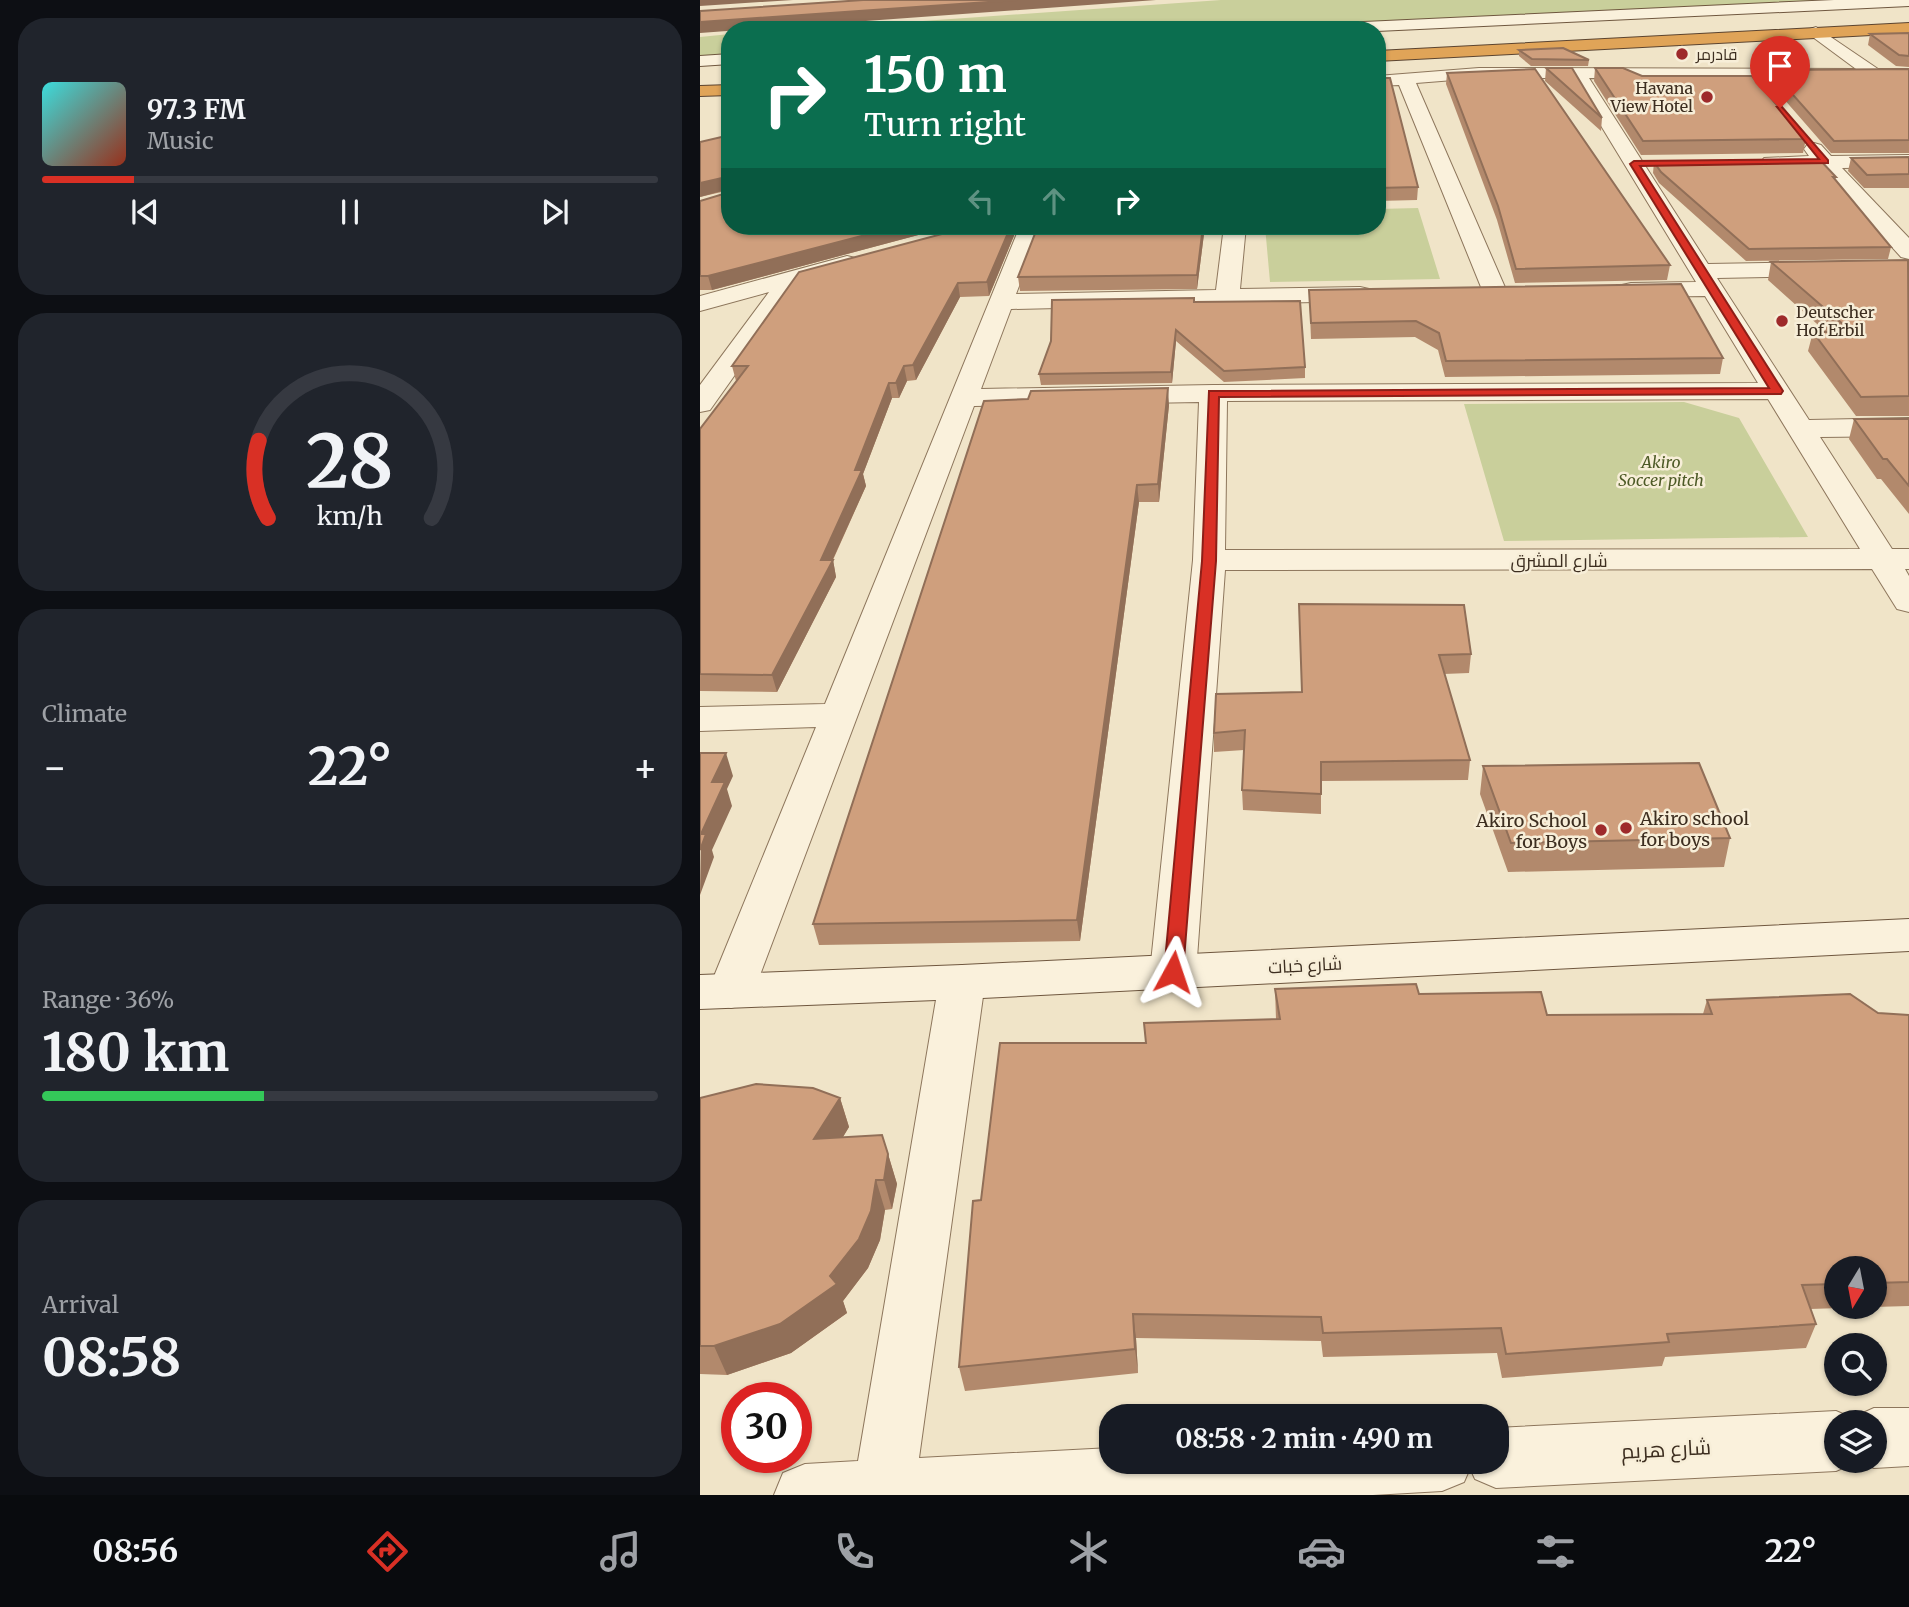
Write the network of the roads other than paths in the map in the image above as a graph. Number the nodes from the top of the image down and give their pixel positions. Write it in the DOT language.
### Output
graph roads {
  1 [pos="1909,1"];
  2 [pos="1909,10"];
  3 [pos="1534,23"];
  4 [pos="1386,27"];
  5 [pos="1909,28"];
  6 [pos="1816,32"];
  7 [pos="1386,35"];
  8 [pos="1386,56"];
  9 [pos="700,61"];
  10 [pos="721,64"];
  11 [pos="721,66"];
  12 [pos="700,68"];
  13 [pos="1577,73"];
  14 [pos="1749,73"];
  15 [pos="1874,74"];
  16 [pos="1909,74"];
  17 [pos="1405,78"];
  18 [pos="1386,79"];
  19 [pos="721,90"];
  20 [pos="700,91"];
  21 [pos="1766,93"];
  22 [pos="1800,132"];
  23 [pos="1909,161"];
  24 [pos="1757,162"];
  25 [pos="1825,162"];
  26 [pos="1662,163"];
  27 [pos="1634,164"];
  28 [pos="1028,235"];
  29 [pos="1234,235"];
  30 [pos="869,257"];
  31 [pos="1904,263"];
  32 [pos="1840,269"];
  33 [pos="792,278"];
  34 [pos="1707,280"];
  35 [pos="1604,290"];
  36 [pos="1468,292"];
  37 [pos="1495,292"];
  38 [pos="1522,292"];
  39 [pos="1388,294"];
  40 [pos="1227,297"];
  41 [pos="1002,302"];
  42 [pos="700,304"];
  43 [pos="1777,391"];
  44 [pos="1213,393"];
  45 [pos="964,398"];
  46 [pos="700,404"];
  47 [pos="1909,427"];
  48 [pos="1801,429"];
  49 [pos="1896,559"];
  50 [pos="1209,561"];
  51 [pos="1909,602"];
  52 [pos="840,715"];
  53 [pos="700,719"];
  54 [pos="1909,935"];
  55 [pos="1173,972"];
  56 [pos="962,982"];
  57 [pos="716,991"];
  58 [pos="1909,1437"];
  59 [pos="1887,1438"];
  60 [pos="1824,1441"];
  61 [pos="1509,1457"];
  62 [pos="1386,1474"];
  63 [pos="1360,1480"];
  64 [pos="884,1491"];
  65 [pos="805,1495"];
  1 -- 3 [label="street"];
  2 -- 3 [label="highway"];
  3 -- 4 [label="street"];
  3 -- 7 [label="highway"];
  5 -- 6 [label="highway"];
  6 -- 8 [label="highway"];
  6 -- 15 [label="street"];
  9 -- 10 [label="street"];
  11 -- 12 [label="highway"];
  13 -- 14 [label="street"];
  13 -- 17 [label="street"];
  13 -- 27 [label="street"];
  14 -- 15 [label="street"];
  14 -- 21 [label="street"];
  15 -- 16 [label="street"];
  17 -- 18 [label="street"];
  17 -- 37 [label="street"];
  19 -- 20 [label="highway"];
  22 -- 25 [label="street"];
  23 -- 25 [label="street"];
  24 -- 25 [label="street"];
  25 -- 31 [label="street"];
  26 -- 27 [label="street"];
  27 -- 34 [label="street"];
  28 -- 41 [label="street"];
  29 -- 40 [label="street"];
  30 -- 33 [label="street"];
  32 -- 34 [label="street"];
  33 -- 42 [label="street"];
  33 -- 46 [label="street"];
  34 -- 35 [label="street"];
  34 -- 43 [label="street"];
  36 -- 37 [label="street"];
  37 -- 38 [label="street"];
  39 -- 40 [label="street"];
  40 -- 41 [label="street"];
  41 -- 45 [label="street"];
  43 -- 44 [label="street"];
  43 -- 48 [label="street"];
  44 -- 45 [label="street"];
  44 -- 50 [label="street"];
  45 -- 52 [label="street"];
  47 -- 48 [label="street"];
  48 -- 49 [label="street"];
  49 -- 50 [label="street, شارع المشرق"];
  49 -- 51 [label="street"];
  50 -- 55 [label="street"];
  52 -- 53 [label="street"];
  52 -- 57 [label="street"];
  54 -- 55 [label="street, شارع خبات"];
  55 -- 56 [label="street, شارع خبات"];
  56 -- 57 [label="street, شارع خبات"];
  56 -- 64 [label="street"];
  58 -- 59 [label="street"];
  60 -- 61 [label="street, شارع هريم"];
  62 -- 63 [label="street"];
  63 -- 64 [label="street"];
  64 -- 65 [label="street"];
}
